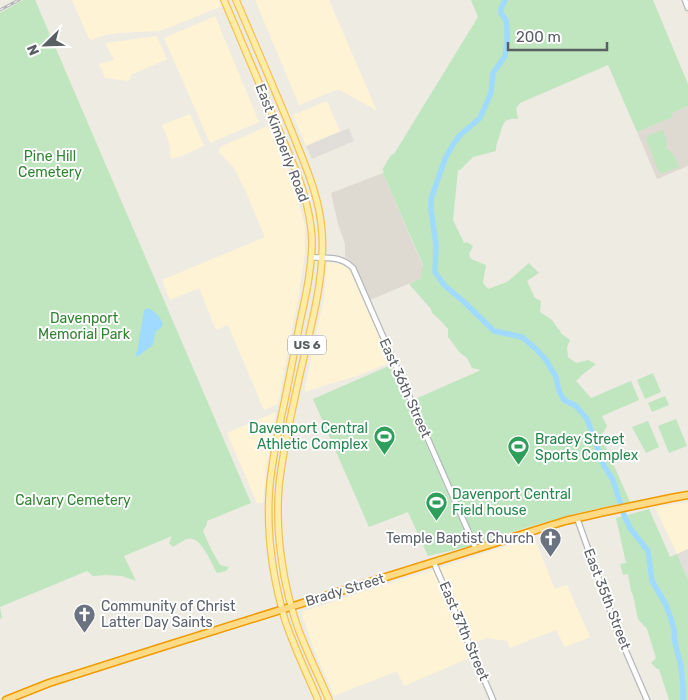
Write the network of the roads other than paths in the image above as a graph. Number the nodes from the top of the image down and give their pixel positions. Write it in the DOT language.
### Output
graph roads {
  1 [pos="224,0"];
  2 [pos="236,0"];
  3 [pos="685,0"];
  4 [pos="688,8"];
  5 [pos="311,257"];
  6 [pos="322,258"];
  7 [pos="688,495"];
  8 [pos="577,518"];
  9 [pos="476,549"];
  10 [pos="434,563"];
  11 [pos="292,607"];
  12 [pos="282,610"];
  13 [pos="6,700"];
  14 [pos="318,700"];
  15 [pos="329,700"];
  16 [pos="493,700"];
  17 [pos="647,700"];
  1 -- 5 [label="main road, East Kimberly Road / US 6"];
  2 -- 6 [label="main road, East Kimberly Road / US 6"];
  3 -- 4 [label="street"];
  5 -- 6 [label="street, East 36th Street"];
  5 -- 12 [label="main road, East Kimberly Road / US 6"];
  6 -- 9 [label="street, East 36th Street"];
  6 -- 11 [label="main road, East Kimberly Road / US 6"];
  7 -- 8 [label="highway, Brady Street"];
  8 -- 9 [label="highway, Brady Street"];
  8 -- 17 [label="street, East 35th Street"];
  9 -- 10 [label="highway, Brady Street"];
  10 -- 11 [label="highway, Brady Street"];
  10 -- 16 [label="street, East 37th Street"];
  11 -- 12 [label="highway, Brady Street"];
  11 -- 15 [label="main road, East Kimberly Road / US 6"];
  12 -- 13 [label="highway, Brady Street"];
  12 -- 14 [label="main road, East Kimberly Road / US 6"];
}
